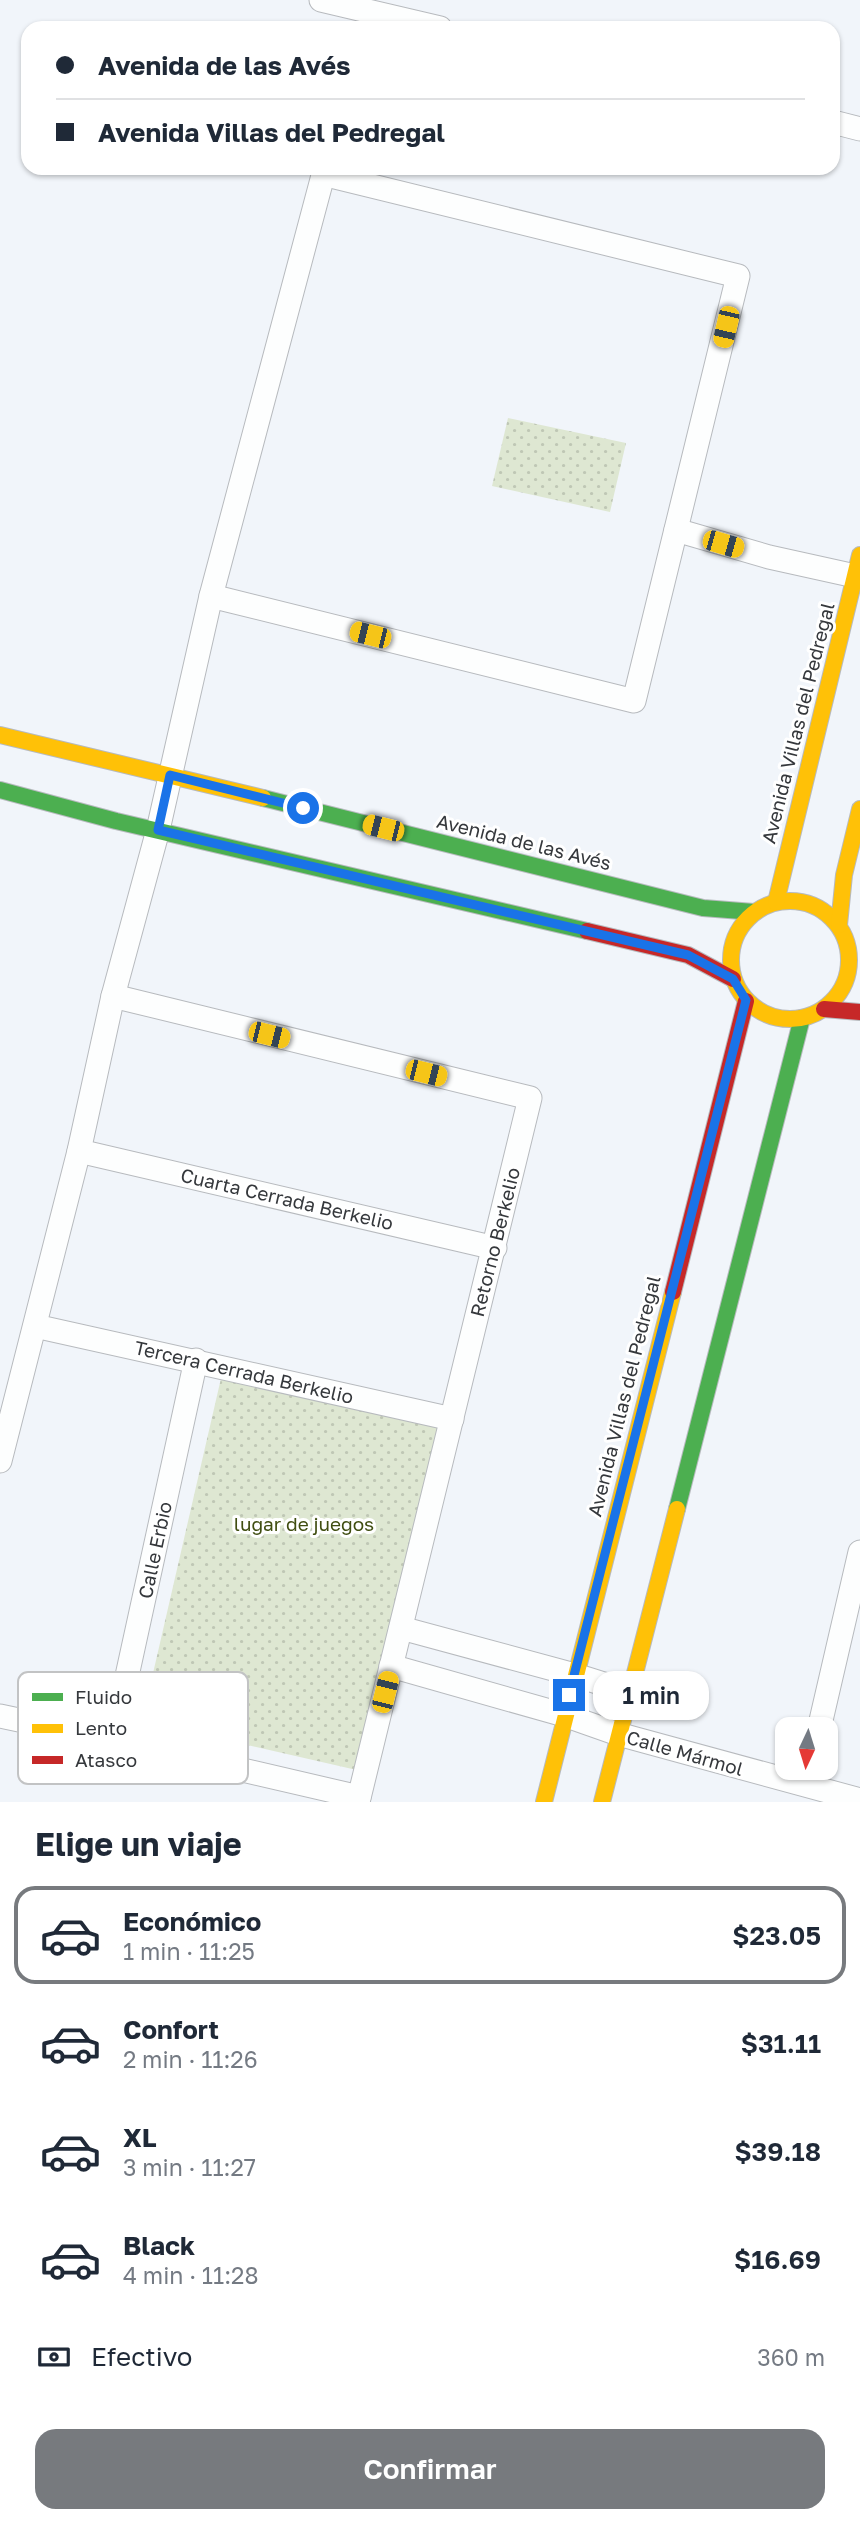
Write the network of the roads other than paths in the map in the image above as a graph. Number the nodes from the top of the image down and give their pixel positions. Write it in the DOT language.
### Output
graph roads {
  1 [pos="333,1"];
  2 [pos="360,19"];
  3 [pos="378,21"];
  4 [pos="840,124"];
  5 [pos="860,129"];
  6 [pos="323,175"];
  7 [pos="340,175"];
  8 [pos="676,530"];
  9 [pos="858,566"];
  10 [pos="211,596"];
  11 [pos="0,735"];
  12 [pos="170,775"];
  13 [pos="0,790"];
  14 [pos="860,809"];
  15 [pos="158,830"];
  16 [pos="776,902"];
  17 [pos="754,912"];
  18 [pos="839,925"];
  19 [pos="854,948"];
  20 [pos="733,979"];
  21 [pos="113,996"];
  22 [pos="746,1000"];
  23 [pos="824,1009"];
  24 [pos="860,1012"];
  25 [pos="802,1018"];
  26 [pos="79,1151"];
  27 [pos="495,1248"];
  28 [pos="35,1325"];
  29 [pos="196,1360"];
  30 [pos="452,1419"];
  31 [pos="0,1461"];
  32 [pos="860,1552"];
  33 [pos="852,1620"];
  34 [pos="401,1628"];
  35 [pos="391,1665"];
  36 [pos="128,1672"];
  37 [pos="575,1675"];
  38 [pos="629,1692"];
  39 [pos="564,1715"];
  40 [pos="0,1716"];
  41 [pos="823,1717"];
  42 [pos="18,1720"];
  43 [pos="618,1734"];
  44 [pos="775,1770"];
  45 [pos="248,1773"];
  46 [pos="815,1780"];
  47 [pos="359,1800"];
  48 [pos="860,1800"];
  49 [pos="544,1802"];
  50 [pos="602,1802"];
  1 -- 2 [label="street"];
  2 -- 3 [label="street"];
  4 -- 5 [label="street"];
  6 -- 10 [label="street"];
  7 -- 8 [label="street"];
  8 -- 9 [label="street"];
  8 -- 10 [label="street"];
  9 -- 16 [label="street, Avenida Villas del Pedregal"];
  10 -- 12 [label="street"];
  11 -- 12 [label="street, Avenida de las Avés"];
  12 -- 15 [label="street"];
  12 -- 17 [label="street, Avenida de las Avés"];
  13 -- 15 [label="street"];
  14 -- 18 [label="street"];
  15 -- 20 [label="street"];
  15 -- 21 [label="street"];
  16 -- 17 [label="street"];
  16 -- 18 [label="street"];
  17 -- 20 [label="street"];
  18 -- 19 [label="street"];
  19 -- 23 [label="street"];
  20 -- 22 [label="street"];
  21 -- 26 [label="street"];
  21 -- 27 [label="street, Retorno Berkelio"];
  22 -- 25 [label="street"];
  22 -- 37 [label="street, Avenida Villas del Pedregal"];
  23 -- 24 [label="street"];
  23 -- 25 [label="street"];
  25 -- 38 [label="street"];
  26 -- 27 [label="street, Cuarta Cerrada Berkelio"];
  26 -- 28 [label="street"];
  27 -- 30 [label="street, Retorno Berkelio"];
  28 -- 29 [label="street, Tercera Cerrada Berkelio"];
  28 -- 31 [label="street"];
  29 -- 30 [label="street, Tercera Cerrada Berkelio"];
  29 -- 36 [label="street, Calle Erbio"];
  30 -- 34 [label="street, Retorno Berkelio"];
  32 -- 33 [label="street"];
  33 -- 41 [label="street"];
  34 -- 35 [label="street, Retorno Berkelio"];
  34 -- 37 [label="street"];
  35 -- 39 [label="street, Calle Mármol"];
  35 -- 47 [label="street, Retorno Berkelio"];
  37 -- 38 [label="street"];
  37 -- 39 [label="street, Avenida Villas del Pedregal"];
  38 -- 43 [label="street"];
  39 -- 43 [label="street, Calle Mármol"];
  39 -- 49 [label="street, Avenida Villas del Pedregal"];
  40 -- 42 [label="street"];
  43 -- 44 [label="street, Calle Mármol"];
  43 -- 50 [label="street"];
  45 -- 47 [label="street"];
  46 -- 48 [label="street, Calle Mármol"];
}
